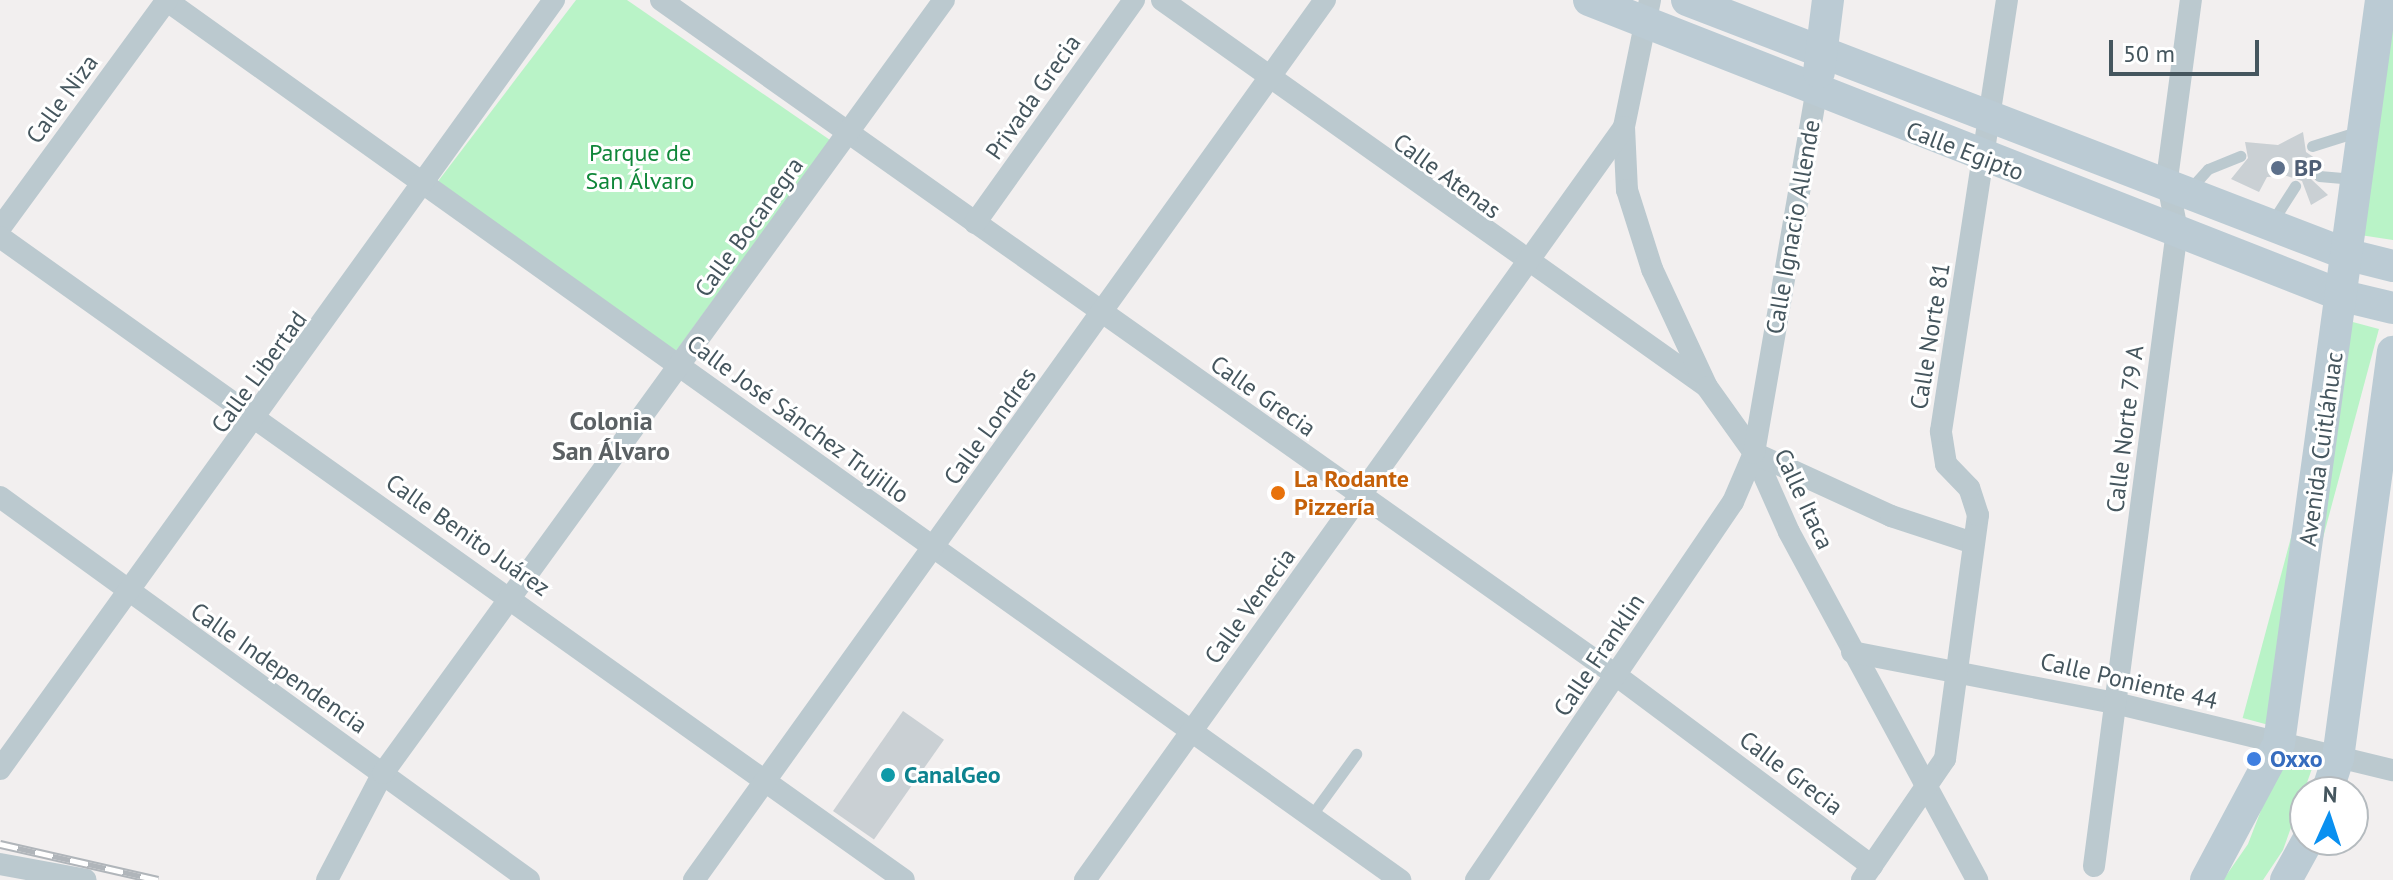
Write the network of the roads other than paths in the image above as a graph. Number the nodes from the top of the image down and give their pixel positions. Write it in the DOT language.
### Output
graph roads {
  1 [pos="166,0"];
  2 [pos="554,0"];
  3 [pos="661,0"];
  4 [pos="944,0"];
  5 [pos="1134,0"];
  6 [pos="1162,0"];
  7 [pos="1325,0"];
  8 [pos="1589,0"];
  9 [pos="1687,0"];
  10 [pos="1828,0"];
  11 [pos="2007,0"];
  12 [pos="2191,0"];
  13 [pos="2381,0"];
  14 [pos="1648,12"];
  15 [pos="1821,55"];
  16 [pos="1270,80"];
  17 [pos="1816,94"];
  18 [pos="1991,118"];
  19 [pos="1624,127"];
  20 [pos="2365,130"];
  21 [pos="848,133"];
  22 [pos="2312,146"];
  23 [pos="2240,156"];
  24 [pos="1984,159"];
  25 [pos="2319,176"];
  26 [pos="2358,180"];
  27 [pos="2178,184"];
  28 [pos="425,185"];
  29 [pos="2295,186"];
  30 [pos="2272,222"];
  31 [pos="975,223"];
  32 [pos="0,228"];
  33 [pos="2177,230"];
  34 [pos="0,237"];
  35 [pos="2349,255"];
  36 [pos="1526,265"];
  37 [pos="2393,266"];
  38 [pos="2343,296"];
  39 [pos="2393,308"];
  40 [pos="1103,314"];
  41 [pos="2393,352"];
  42 [pos="681,367"];
  43 [pos="1707,387"];
  44 [pos="256,421"];
  45 [pos="1754,453"];
  46 [pos="0,497"];
  47 [pos="1360,498"];
  48 [pos="1973,543"];
  49 [pos="934,549"];
  50 [pos="131,594"];
  51 [pos="515,598"];
  52 [pos="1852,652"];
  53 [pos="1957,670"];
  54 [pos="1617,676"];
  55 [pos="2115,703"];
  56 [pos="1192,732"];
  57 [pos="2279,743"];
  58 [pos="1356,754"];
  59 [pos="2338,758"];
  60 [pos="0,769"];
  61 [pos="2393,770"];
  62 [pos="383,773"];
  63 [pos="2332,776"];
  64 [pos="768,782"];
  65 [pos="1929,791"];
  66 [pos="1311,816"];
  67 [pos="2299,856"];
  68 [pos="0,864"];
  69 [pos="2094,866"];
  70 [pos="1867,873"];
  71 [pos="86,880"];
  72 [pos="327,880"];
  73 [pos="529,880"];
  74 [pos="694,880"];
  75 [pos="904,880"];
  76 [pos="1085,880"];
  77 [pos="1400,880"];
  78 [pos="1476,880"];
  79 [pos="1977,880"];
  80 [pos="2206,880"];
  81 [pos="2286,880"];
  1 -- 28 [label="street, Calle José Sánchez Trujillo"];
  1 -- 32 [label="street, Calle Niza"];
  2 -- 28 [label="street, Calle Libertad"];
  3 -- 21 [label="street, Calle Grecia"];
  4 -- 21 [label="street, Calle Bocanegra"];
  5 -- 31 [label="street, Privada Grecia"];
  6 -- 16 [label="street, Calle Atenas"];
  7 -- 16 [label="street, Calle Londres"];
  8 -- 14 [label="street, Calle Egipto"];
  9 -- 15 [label="street, Calle Egipto"];
  10 -- 15 [label="street, Calle Ignacio Allende"];
  11 -- 18 [label="street, Calle Norte 81"];
  12 -- 27 [label="street, Calle Norte 79 A"];
  13 -- 20 [label="street, Avenida Cuitláhuac"];
  14 -- 17 [label="street, Calle Egipto"];
  14 -- 19 [label="street"];
  15 -- 17 [label="street, Calle Ignacio Allende"];
  15 -- 18 [label="street, Calle Egipto"];
  16 -- 36 [label="street, Calle Atenas"];
  16 -- 40 [label="street, Calle Londres"];
  17 -- 24 [label="street, Calle Egipto"];
  17 -- 45 [label="street, Calle Ignacio Allende"];
  18 -- 24 [label="street, Calle Norte 81"];
  18 -- 27 [label="street, Calle Egipto"];
  19 -- 36 [label="street, Calle Venecia"];
  19 -- 43 [label="street, Calle Itaca"];
  20 -- 22 [label="lane"];
  20 -- 26 [label="street, Avenida Cuitláhuac"];
  21 -- 31 [label="street, Calle Grecia"];
  21 -- 42 [label="street, Calle Bocanegra"];
  23 -- 27 [label="lane"];
  24 -- 33 [label="street, Calle Egipto"];
  24 -- 48 [label="street, Calle Norte 81"];
  25 -- 26 [label="lane"];
  26 -- 35 [label="street, Avenida Cuitláhuac"];
  27 -- 30 [label="street, Calle Egipto"];
  27 -- 33 [label="street, Calle Norte 79 A"];
  28 -- 42 [label="street, Calle José Sánchez Trujillo"];
  28 -- 44 [label="street, Calle Libertad"];
  29 -- 30 [label="lane"];
  30 -- 35 [label="street, Calle Egipto"];
  31 -- 40 [label="street, Calle Grecia"];
  33 -- 38 [label="street, Calle Egipto"];
  33 -- 55 [label="street, Calle Norte 79 A"];
  34 -- 44 [label="street, Calle Benito Juárez"];
  35 -- 37 [label="street, Calle Egipto"];
  35 -- 38 [label="street, Avenida Cuitláhuac"];
  36 -- 43 [label="street, Calle Atenas"];
  36 -- 47 [label="street, Calle Venecia"];
  38 -- 39 [label="street, Calle Egipto"];
  38 -- 57 [label="street, Avenida Cuitláhuac"];
  40 -- 47 [label="street, Calle Grecia"];
  40 -- 49 [label="street, Calle Londres"];
  41 -- 59 [label="street"];
  42 -- 49 [label="street, Calle José Sánchez Trujillo"];
  42 -- 51 [label="street, Calle Bocanegra"];
  43 -- 45 [label="street, Calle Itaca"];
  44 -- 50 [label="street, Calle Libertad"];
  44 -- 51 [label="street, Calle Benito Juárez"];
  45 -- 48 [label="street"];
  45 -- 52 [label="street, Calle Itaca"];
  45 -- 54 [label="street, Calle Franklin"];
  46 -- 50 [label="street, Calle Independencia"];
  47 -- 54 [label="street, Calle Grecia"];
  47 -- 56 [label="street, Calle Venecia"];
  48 -- 53 [label="street, Calle Norte 81"];
  49 -- 56 [label="street, Calle José Sánchez Trujillo"];
  49 -- 64 [label="street, Calle Londres"];
  50 -- 60 [label="street, Calle Libertad"];
  50 -- 62 [label="street, Calle Independencia"];
  51 -- 62 [label="street, Calle Bocanegra"];
  51 -- 64 [label="street, Calle Benito Juárez"];
  52 -- 53 [label="street, Calle Poniente 44"];
  52 -- 65 [label="street, Calle Itaca"];
  53 -- 55 [label="street, Calle Poniente 44"];
  53 -- 65 [label="street, Calle Norte 81"];
  54 -- 70 [label="street, Calle Grecia"];
  54 -- 78 [label="street, Calle Franklin"];
  55 -- 57 [label="street, Calle Poniente 44"];
  55 -- 69 [label="street, Calle Norte 79 A"];
  56 -- 66 [label="street, Calle José Sánchez Trujillo"];
  56 -- 76 [label="street, Calle Venecia"];
  57 -- 59 [label="street, Calle Poniente 44"];
  57 -- 80 [label="street, Avenida Cuitláhuac"];
  58 -- 66 [label="lane"];
  59 -- 61 [label="street, Calle Poniente 44"];
  59 -- 63 [label="street"];
  62 -- 72 [label="street, Calle Bocanegra"];
  62 -- 73 [label="street, Calle Independencia"];
  64 -- 74 [label="street, Calle Londres"];
  64 -- 75 [label="street, Calle Benito Juárez"];
  65 -- 70 [label="street, Calle Norte 81"];
  65 -- 79 [label="street, Calle Itaca"];
  66 -- 77 [label="street, Calle José Sánchez Trujillo"];
  67 -- 81 [label="street"];
  68 -- 71 [label="street"];
}
